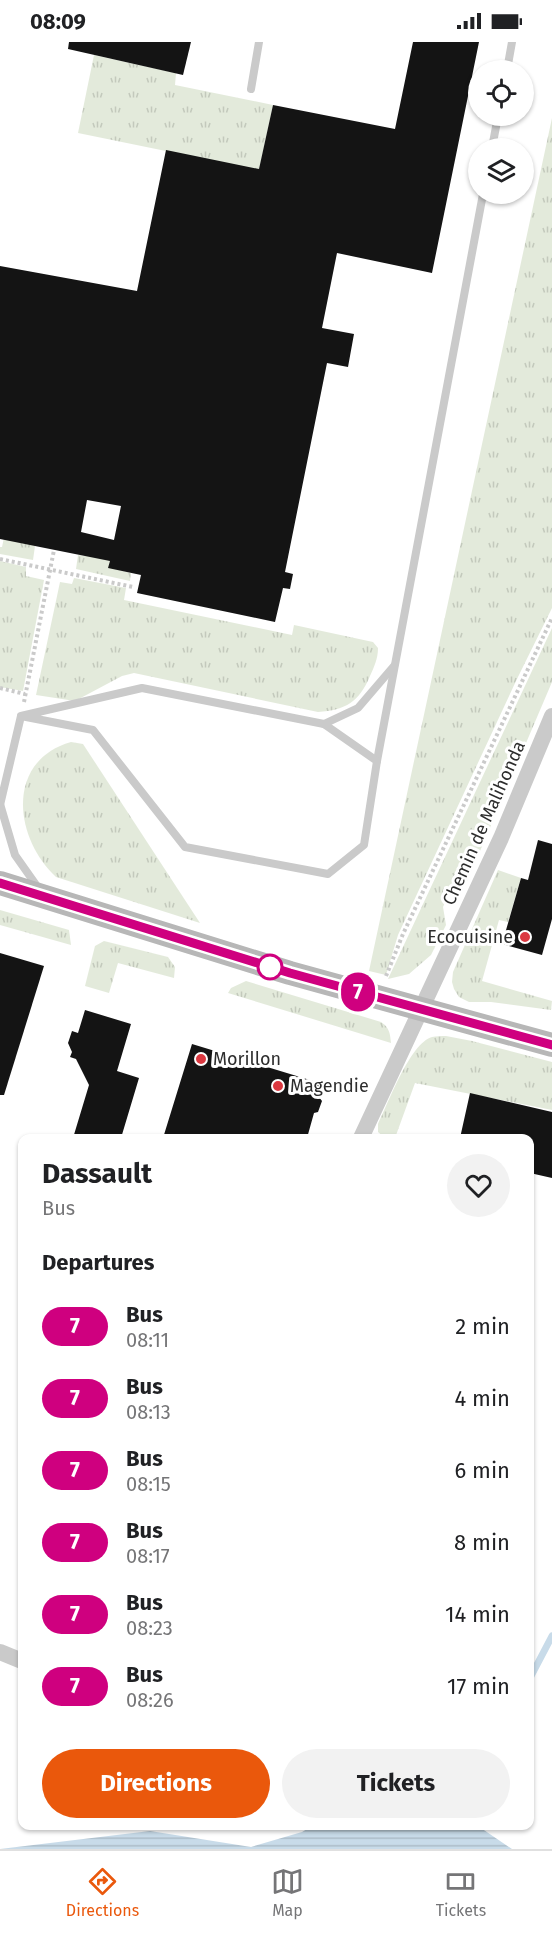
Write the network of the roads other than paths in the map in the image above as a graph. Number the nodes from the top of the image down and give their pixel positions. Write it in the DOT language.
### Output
graph roads {
  1 [pos="260,42"];
  2 [pos="512,42"];
  3 [pos="509,60"];
  4 [pos="251,89"];
  5 [pos="481,204"];
  6 [pos="395,666"];
  7 [pos="21,716"];
  8 [pos="552,716"];
  9 [pos="324,724"];
  10 [pos="377,761"];
  11 [pos="0,805"];
  12 [pos="0,883"];
  13 [pos="45,896"];
  14 [pos="421,1010"];
  15 [pos="552,1045"];
  16 [pos="363,1134"];
  17 [pos="0,1652"];
  18 [pos="18,1660"];
  1 -- 4 [label="lane"];
  2 -- 3 [label="lane"];
  5 -- 6 [label="lane"];
  6 -- 9 [label="lane"];
  6 -- 10 [label="lane"];
  7 -- 9 [label="lane"];
  7 -- 10 [label="lane"];
  7 -- 11 [label="lane"];
  8 -- 14 [label="street, Chemin de Malihonda"];
  9 -- 10 [label="lane"];
  11 -- 13 [label="lane"];
  12 -- 13 [label="street"];
  13 -- 14 [label="street"];
  14 -- 15 [label="street"];
  14 -- 16 [label="street, Chemin de Malihonda"];
  17 -- 18 [label="street"];
}
